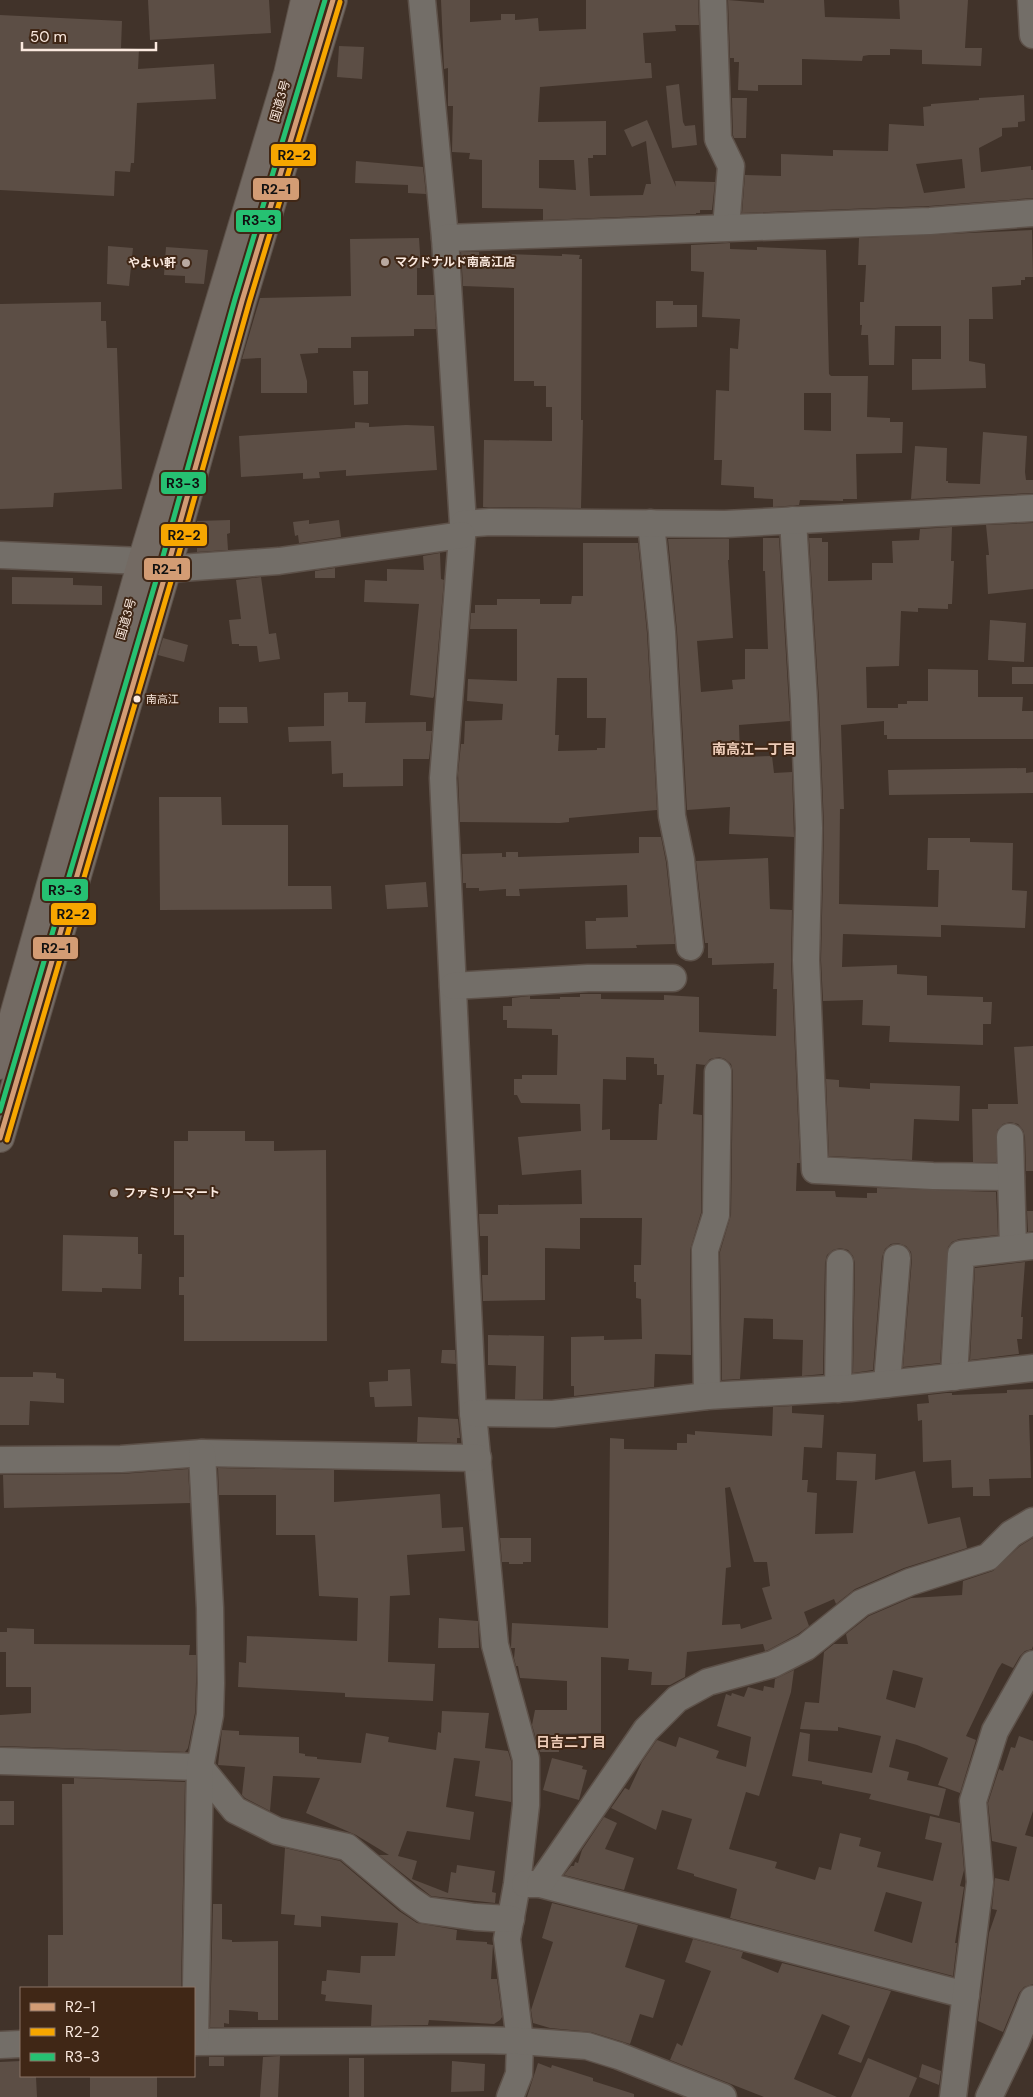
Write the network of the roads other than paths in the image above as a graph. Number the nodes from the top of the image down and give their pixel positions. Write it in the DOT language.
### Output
graph roads {
  1 [pos="304,0"];
  2 [pos="333,0"];
  3 [pos="422,0"];
  4 [pos="713,0"];
  5 [pos="1031,0"];
  6 [pos="1033,35"];
  7 [pos="1033,213"];
  8 [pos="726,228"];
  9 [pos="445,238"];
  10 [pos="1033,508"];
  11 [pos="792,520"];
  12 [pos="651,523"];
  13 [pos="462,529"];
  14 [pos="0,555"];
  15 [pos="155,565"];
  16 [pos="690,947"];
  17 [pos="673,978"];
  18 [pos="453,986"];
  19 [pos="0,1065"];
  20 [pos="718,1072"];
  21 [pos="1010,1137"];
  22 [pos="0,1138"];
  23 [pos="1011,1177"];
  24 [pos="1023,1247"];
  25 [pos="897,1258"];
  26 [pos="840,1262"];
  27 [pos="1033,1368"];
  28 [pos="954,1377"];
  29 [pos="887,1384"];
  30 [pos="838,1389"];
  31 [pos="707,1396"];
  32 [pos="473,1413"];
  33 [pos="202,1453"];
  34 [pos="478,1458"];
  35 [pos="0,1460"];
  36 [pos="1033,1521"];
  37 [pos="1033,1664"];
  38 [pos="0,1761"];
  39 [pos="200,1767"];
  40 [pos="528,1884"];
  41 [pos="511,1919"];
  42 [pos="966,1995"];
  43 [pos="195,1996"];
  44 [pos="1033,1999"];
  45 [pos="520,2041"];
  46 [pos="195,2042"];
  47 [pos="20,2044"];
  48 [pos="0,2045"];
  49 [pos="510,2097"];
  50 [pos="723,2097"];
  51 [pos="953,2097"];
  52 [pos="989,2097"];
  1 -- 15 [label="highway, 国道3号"];
  2 -- 15 [label="highway, 国道3号"];
  3 -- 9 [label="street"];
  4 -- 8 [label="street"];
  5 -- 6 [label="street"];
  7 -- 8 [label="street"];
  8 -- 9 [label="street"];
  9 -- 13 [label="street"];
  10 -- 11 [label="street"];
  11 -- 12 [label="street"];
  11 -- 23 [label="street"];
  12 -- 13 [label="street"];
  12 -- 16 [label="street"];
  13 -- 15 [label="street"];
  13 -- 18 [label="street"];
  14 -- 15 [label="street"];
  15 -- 19 [label="highway, 国道3号"];
  15 -- 22 [label="highway, 国道3号"];
  17 -- 18 [label="street"];
  18 -- 32 [label="street"];
  20 -- 31 [label="street"];
  21 -- 23 [label="street"];
  23 -- 24 [label="street"];
  24 -- 28 [label="street"];
  25 -- 29 [label="street"];
  26 -- 30 [label="street"];
  27 -- 28 [label="street"];
  28 -- 29 [label="street"];
  29 -- 30 [label="street"];
  30 -- 31 [label="street"];
  31 -- 32 [label="street"];
  32 -- 34 [label="street"];
  33 -- 34 [label="street"];
  33 -- 35 [label="street"];
  33 -- 39 [label="street"];
  34 -- 40 [label="street"];
  36 -- 40 [label="street"];
  37 -- 42 [label="street"];
  38 -- 39 [label="street"];
  39 -- 41 [label="street"];
  39 -- 43 [label="street"];
  40 -- 41 [label="street"];
  40 -- 42 [label="street"];
  41 -- 45 [label="street"];
  42 -- 51 [label="street"];
  44 -- 52 [label="street"];
  45 -- 46 [label="street"];
  45 -- 49 [label="street"];
  45 -- 50 [label="street"];
  47 -- 48 [label="street"];
}
